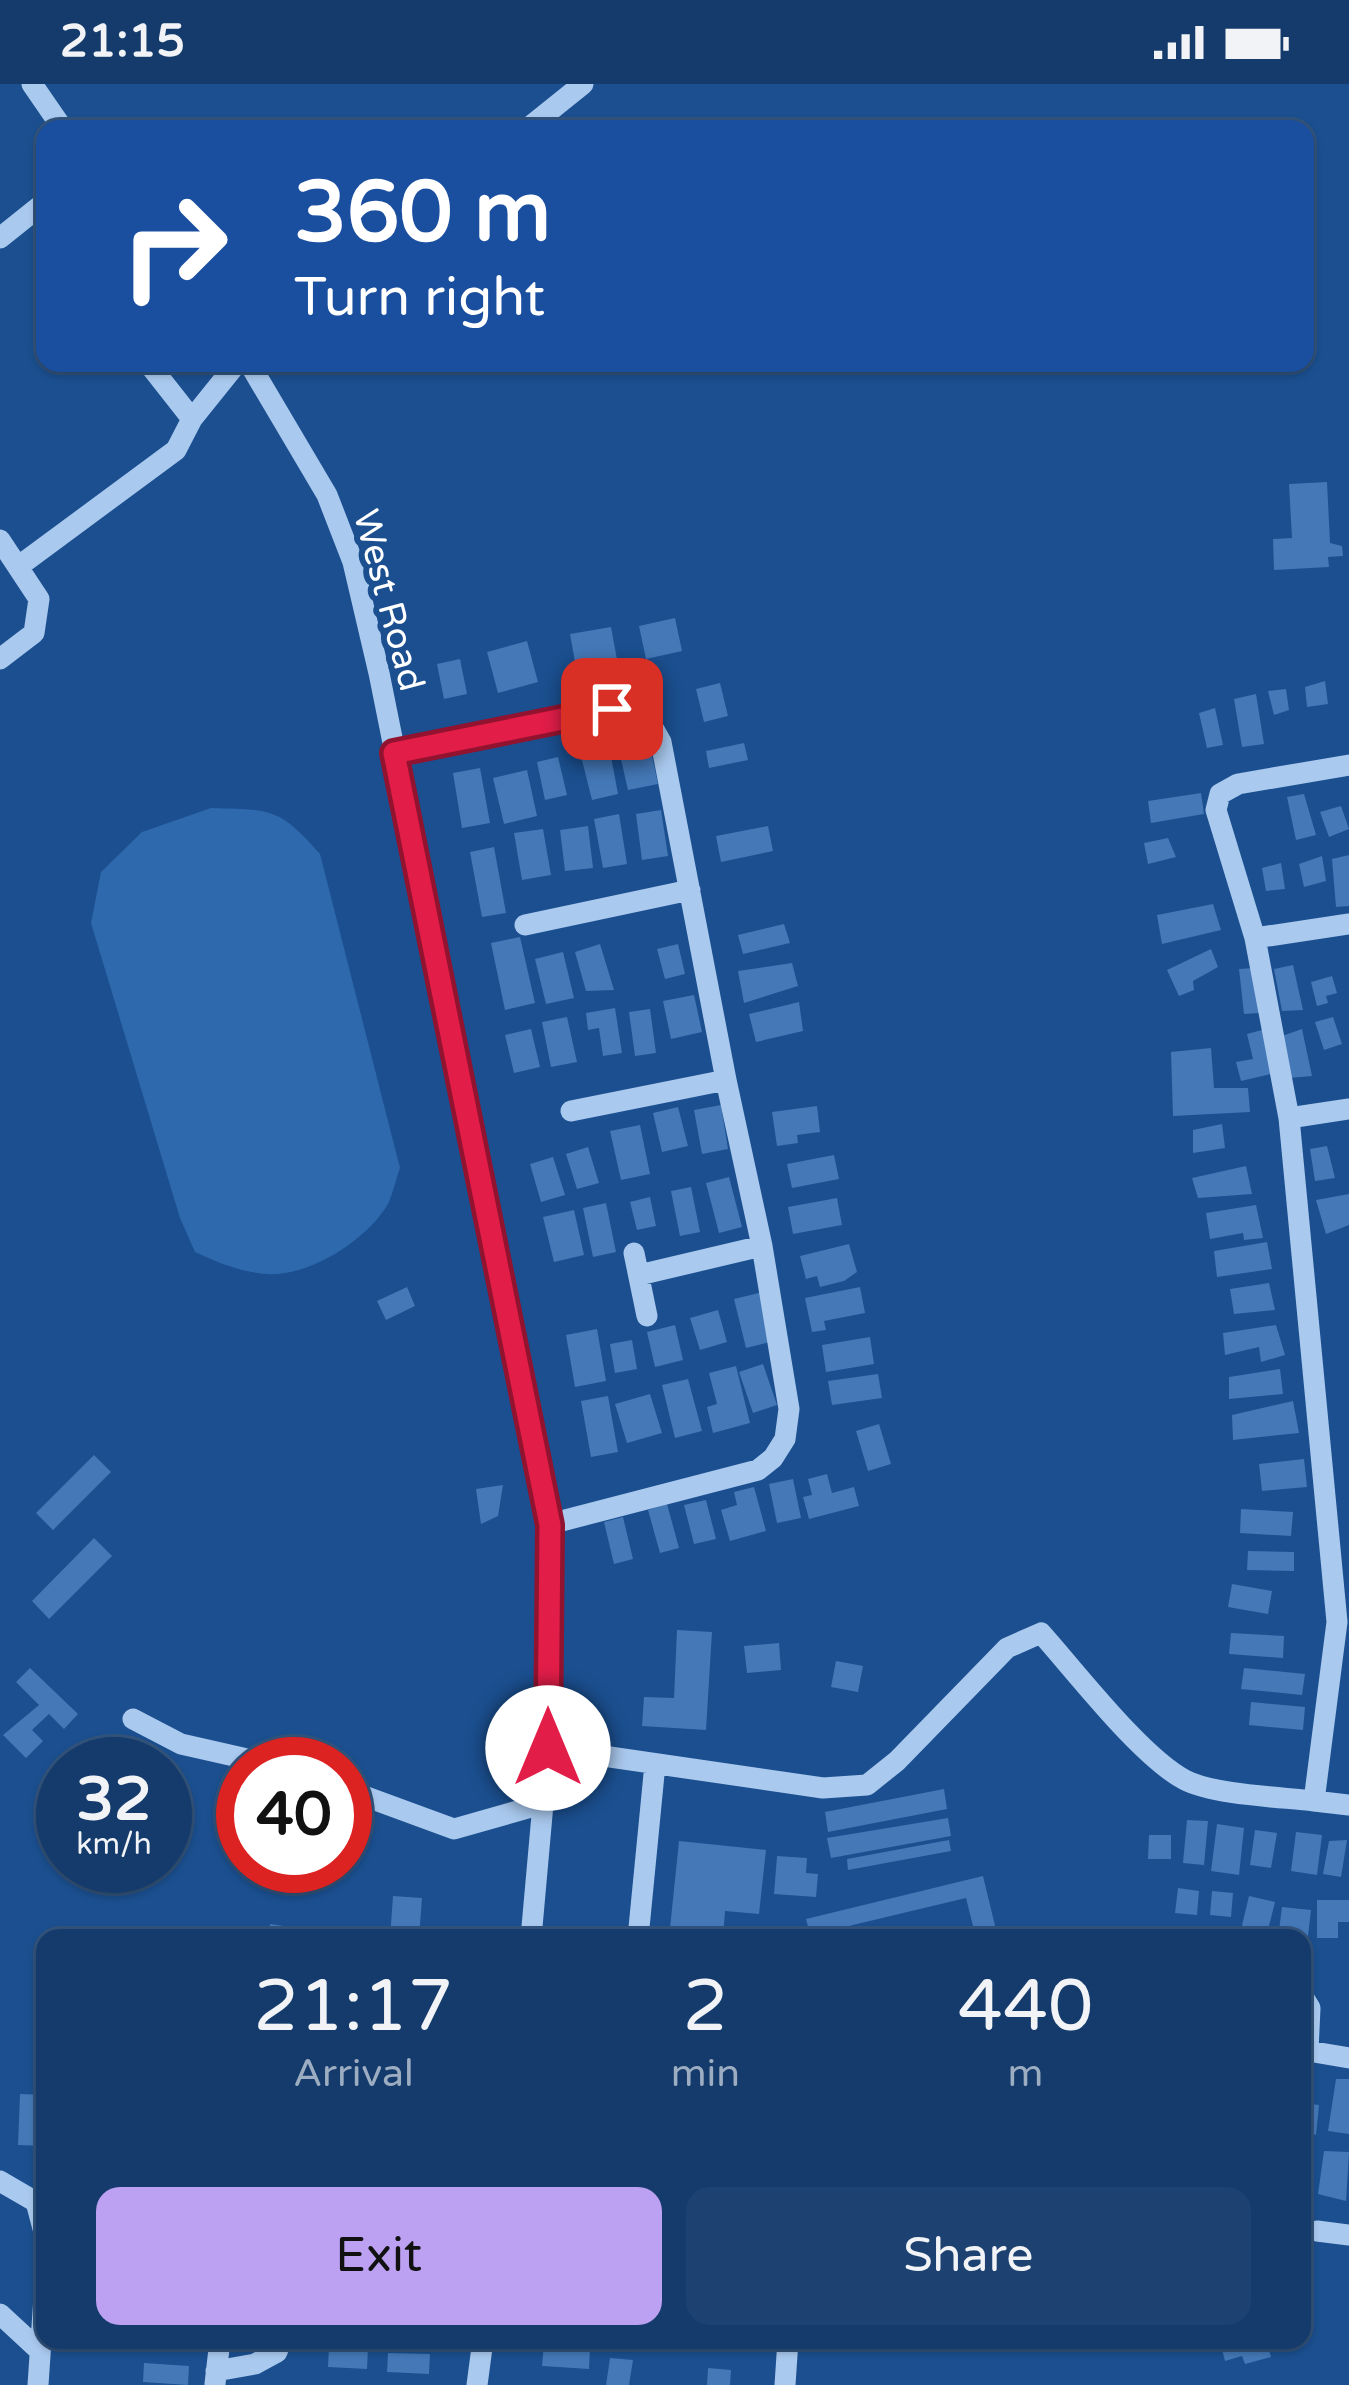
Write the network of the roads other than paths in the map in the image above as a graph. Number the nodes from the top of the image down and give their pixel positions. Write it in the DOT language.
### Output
graph roads {
  1 [pos="32,84"];
  2 [pos="583,84"];
  3 [pos="58,120"];
  4 [pos="537,120"];
  5 [pos="36,210"];
  6 [pos="0,238"];
  7 [pos="155,372"];
  8 [pos="230,372"];
  9 [pos="254,372"];
  10 [pos="192,419"];
  11 [pos="0,540"];
  12 [pos="19,566"];
  13 [pos="0,659"];
  14 [pos="394,753"];
  15 [pos="1349,765"];
  16 [pos="690,890"];
  17 [pos="1349,924"];
  18 [pos="525,925"];
  19 [pos="1256,938"];
  20 [pos="725,1080"];
  21 [pos="1349,1109"];
  22 [pos="571,1111"];
  23 [pos="1289,1118"];
  24 [pos="762,1246"];
  25 [pos="647,1316"];
  26 [pos="550,1525"];
  27 [pos="1343,1621"];
  28 [pos="133,1719"];
  29 [pos="548,1748"];
  30 [pos="216,1752"];
  31 [pos="655,1764"];
  32 [pos="372,1799"];
  33 [pos="1314,1801"];
  34 [pos="542,1804"];
  35 [pos="1349,1805"];
  36 [pos="532,1929"];
  37 [pos="639,1929"];
  38 [pos="1311,2051"];
  39 [pos="1349,2058"];
  40 [pos="0,2182"];
  41 [pos="36,2201"];
  42 [pos="1317,2231"];
  43 [pos="1349,2235"];
  44 [pos="0,2314"];
  45 [pos="36,2347"];
  46 [pos="278,2349"];
  47 [pos="482,2349"];
  48 [pos="787,2349"];
  49 [pos="40,2351"];
  50 [pos="215,2378"];
  51 [pos="38,2385"];
  52 [pos="477,2385"];
  53 [pos="785,2385"];
  1 -- 3 [label="street"];
  2 -- 4 [label="street"];
  5 -- 6 [label="street"];
  7 -- 10 [label="street"];
  8 -- 10 [label="street"];
  9 -- 14 [label="street, West Road"];
  10 -- 12 [label="street"];
  11 -- 12 [label="street"];
  12 -- 13 [label="street"];
  14 -- 16 [label="street"];
  14 -- 26 [label="street, West Road"];
  15 -- 19 [label="street"];
  16 -- 18 [label="street"];
  16 -- 20 [label="street"];
  17 -- 19 [label="street"];
  19 -- 23 [label="street"];
  20 -- 22 [label="street"];
  20 -- 24 [label="street"];
  21 -- 23 [label="street"];
  23 -- 27 [label="street"];
  24 -- 25 [label="street"];
  24 -- 26 [label="street"];
  26 -- 29 [label="street, West Road"];
  27 -- 33 [label="street"];
  28 -- 30 [label="street"];
  29 -- 31 [label="street"];
  29 -- 34 [label="street, West Road"];
  31 -- 33 [label="street"];
  31 -- 37 [label="street"];
  32 -- 34 [label="street"];
  33 -- 35 [label="street"];
  34 -- 36 [label="street, West Road"];
  38 -- 39 [label="street"];
  40 -- 41 [label="street"];
  42 -- 43 [label="street"];
  44 -- 45 [label="street"];
  46 -- 50 [label="street"];
  47 -- 52 [label="street"];
  48 -- 53 [label="street"];
  49 -- 51 [label="street"];
}
